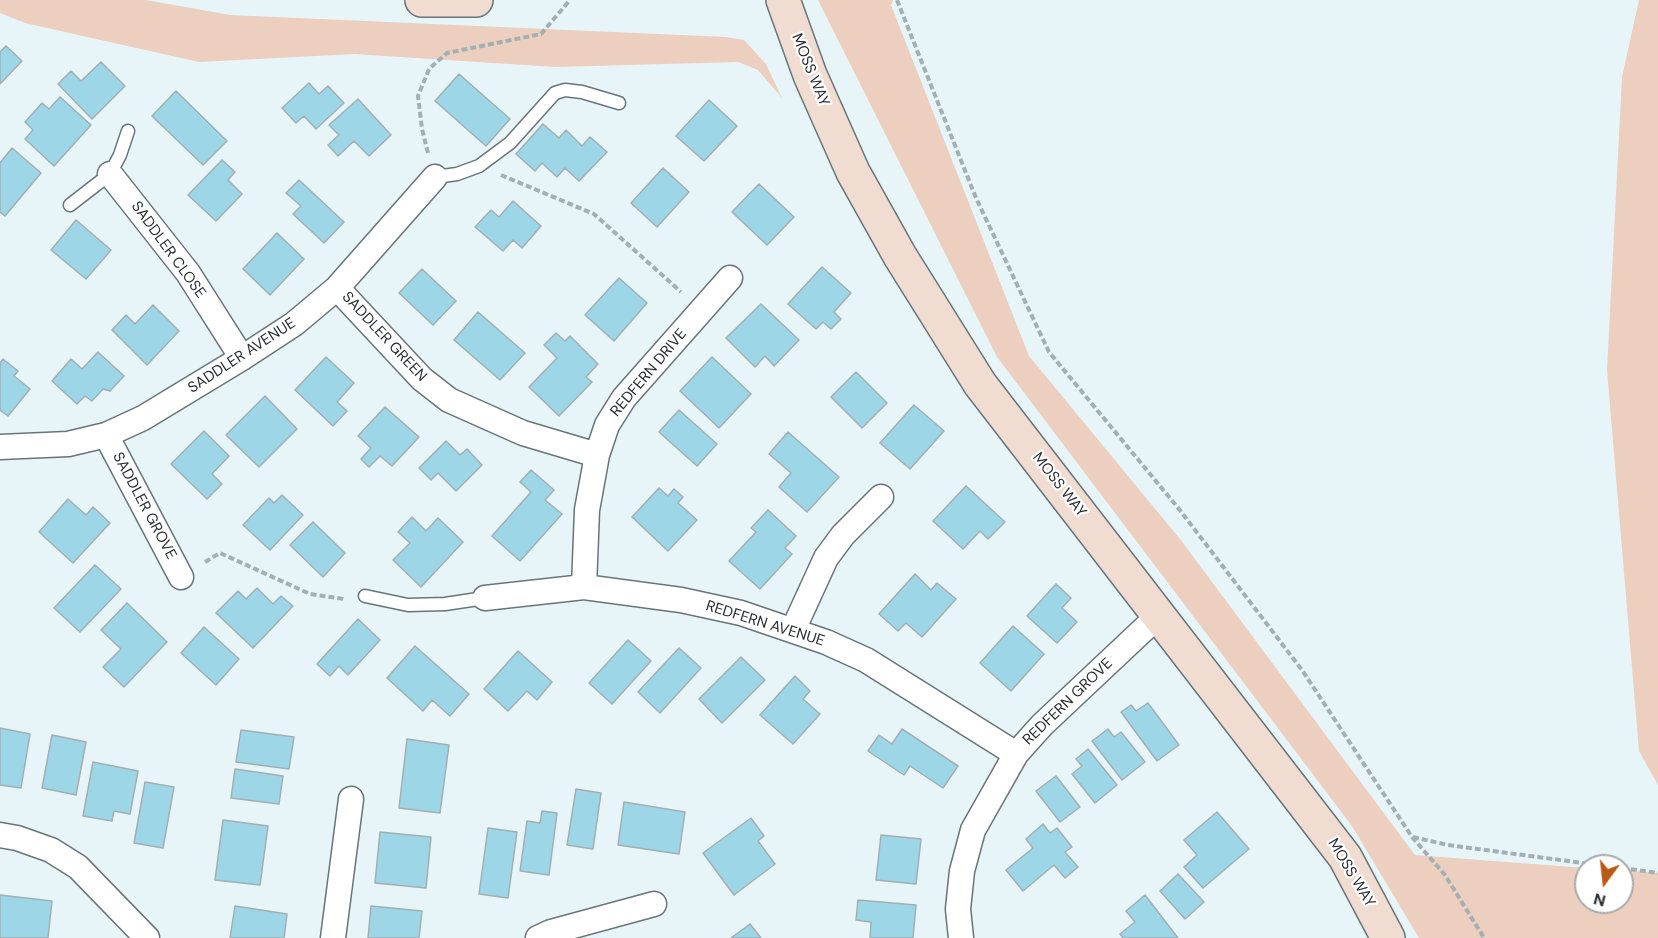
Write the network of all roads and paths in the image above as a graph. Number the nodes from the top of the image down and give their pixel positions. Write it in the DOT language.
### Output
graph roads {
  1 [pos="422,0"];
  2 [pos="476,0"];
  3 [pos="570,0"];
  4 [pos="783,0"];
  5 [pos="897,0"];
  6 [pos="904,0"];
  7 [pos="900,6"];
  8 [pos="619,104"];
  9 [pos="128,131"];
  10 [pos="479,166"];
  11 [pos="110,174"];
  12 [pos="435,177"];
  13 [pos="70,205"];
  14 [pos="730,278"];
  15 [pos="337,288"];
  16 [pos="702,310"];
  17 [pos="242,358"];
  18 [pos="106,435"];
  19 [pos="0,447"];
  20 [pos="597,455"];
  21 [pos="881,496"];
  22 [pos="182,578"];
  23 [pos="584,587"];
  24 [pos="365,596"];
  25 [pos="486,598"];
  26 [pos="1159,615"];
  27 [pos="793,630"];
  28 [pos="1016,754"];
  29 [pos="351,800"];
  30 [pos="0,835"];
  31 [pos="1412,837"];
  32 [pos="1574,862"];
  33 [pos="1634,870"];
  34 [pos="1658,873"];
  35 [pos="654,904"];
  36 [pos="147,938"];
  37 [pos="333,938"];
  38 [pos="538,938"];
  39 [pos="962,938"];
  40 [pos="1388,938"];
  41 [pos="1484,938"];
  1 -- 2 [label="street"];
  3 -- 12 [label="path"];
  4 -- 26 [label="street, MOSS WAY"];
  5 -- 7 [label="path"];
  6 -- 7 [label="path"];
  7 -- 31 [label="path"];
  8 -- 10 [label="lane"];
  9 -- 11 [label="lane"];
  10 -- 12 [label="lane"];
  10 -- 16 [label="path"];
  11 -- 13 [label="lane"];
  11 -- 17 [label="street, SADDLER CLOSE"];
  12 -- 15 [label="street, SADDLER AVENUE"];
  14 -- 16 [label="street, REDFERN DRIVE"];
  15 -- 17 [label="street, SADDLER AVENUE"];
  15 -- 20 [label="street, SADDLER GREEN"];
  16 -- 20 [label="street, REDFERN DRIVE"];
  17 -- 18 [label="street, SADDLER AVENUE"];
  18 -- 19 [label="street, SADDLER AVENUE"];
  18 -- 22 [label="street, SADDLER GROVE"];
  20 -- 23 [label="street, REDFERN DRIVE"];
  21 -- 27 [label="street"];
  22 -- 24 [label="path"];
  23 -- 25 [label="street, REDFERN AVENUE"];
  23 -- 27 [label="street, REDFERN AVENUE"];
  24 -- 25 [label="lane"];
  26 -- 28 [label="street, REDFERN GROVE"];
  26 -- 40 [label="street, MOSS WAY"];
  27 -- 28 [label="street, REDFERN AVENUE"];
  28 -- 39 [label="street, REDFERN GROVE"];
  29 -- 37 [label="street"];
  30 -- 36 [label="street"];
  31 -- 32 [label="path"];
  31 -- 41 [label="path"];
  33 -- 34 [label="path"];
  35 -- 38 [label="street"];
}
